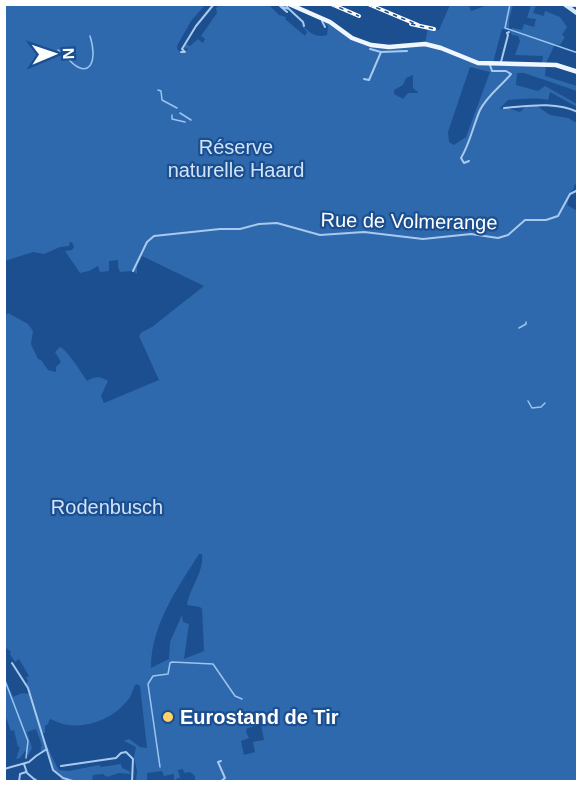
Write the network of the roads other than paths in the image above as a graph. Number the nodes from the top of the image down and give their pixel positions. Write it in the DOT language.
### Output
graph roads {
  1 [pos="214,4"];
  2 [pos="564,4"];
  3 [pos="279,5"];
  4 [pos="578,5"];
  5 [pos="569,7"];
  6 [pos="287,8"];
  7 [pos="578,14"];
  8 [pos="318,16"];
  9 [pos="304,26"];
  10 [pos="325,27"];
  11 [pos="508,35"];
  12 [pos="377,48"];
  13 [pos="182,50"];
  14 [pos="370,50"];
  15 [pos="407,51"];
  16 [pos="381,52"];
  17 [pos="490,65"];
  18 [pos="500,65"];
  19 [pos="578,72"];
  20 [pos="364,79"];
  21 [pos="504,108"];
  22 [pos="578,112"];
  23 [pos="469,161"];
  24 [pos="578,190"];
  25 [pos="133,271"];
  26 [pos="12,663"];
  27 [pos="47,749"];
  28 [pos="219,761"];
  29 [pos="24,764"];
  30 [pos="61,766"];
  31 [pos="5,769"];
  32 [pos="26,772"];
  33 [pos="4,779"];
  34 [pos="61,779"];
  35 [pos="20,782"];
  36 [pos="34,782"];
  37 [pos="76,782"];
  38 [pos="132,782"];
  39 [pos="220,782"];
  1 -- 13 [label="street"];
  2 -- 5 [label="main road"];
  3 -- 6 [label="street"];
  4 -- 5 [label="main road"];
  5 -- 7 [label="main road"];
  6 -- 8 [label="main road"];
  6 -- 9 [label="street"];
  8 -- 10 [label="street"];
  8 -- 12 [label="main road"];
  11 -- 18 [label="street"];
  12 -- 14 [label="street"];
  12 -- 16 [label="street"];
  12 -- 17 [label="main road"];
  15 -- 16 [label="street"];
  16 -- 20 [label="street"];
  17 -- 18 [label="main road"];
  17 -- 23 [label="street"];
  18 -- 19 [label="main road"];
  21 -- 22 [label="street"];
  24 -- 25 [label="street, Rue de Volmerange"];
  26 -- 27 [label="street"];
  27 -- 29 [label="street"];
  27 -- 34 [label="street"];
  28 -- 39 [label="street"];
  29 -- 31 [label="street"];
  29 -- 32 [label="street"];
  30 -- 38 [label="street"];
  31 -- 33 [label="street"];
  32 -- 35 [label="street"];
  32 -- 36 [label="street"];
  34 -- 37 [label="street"];
}
